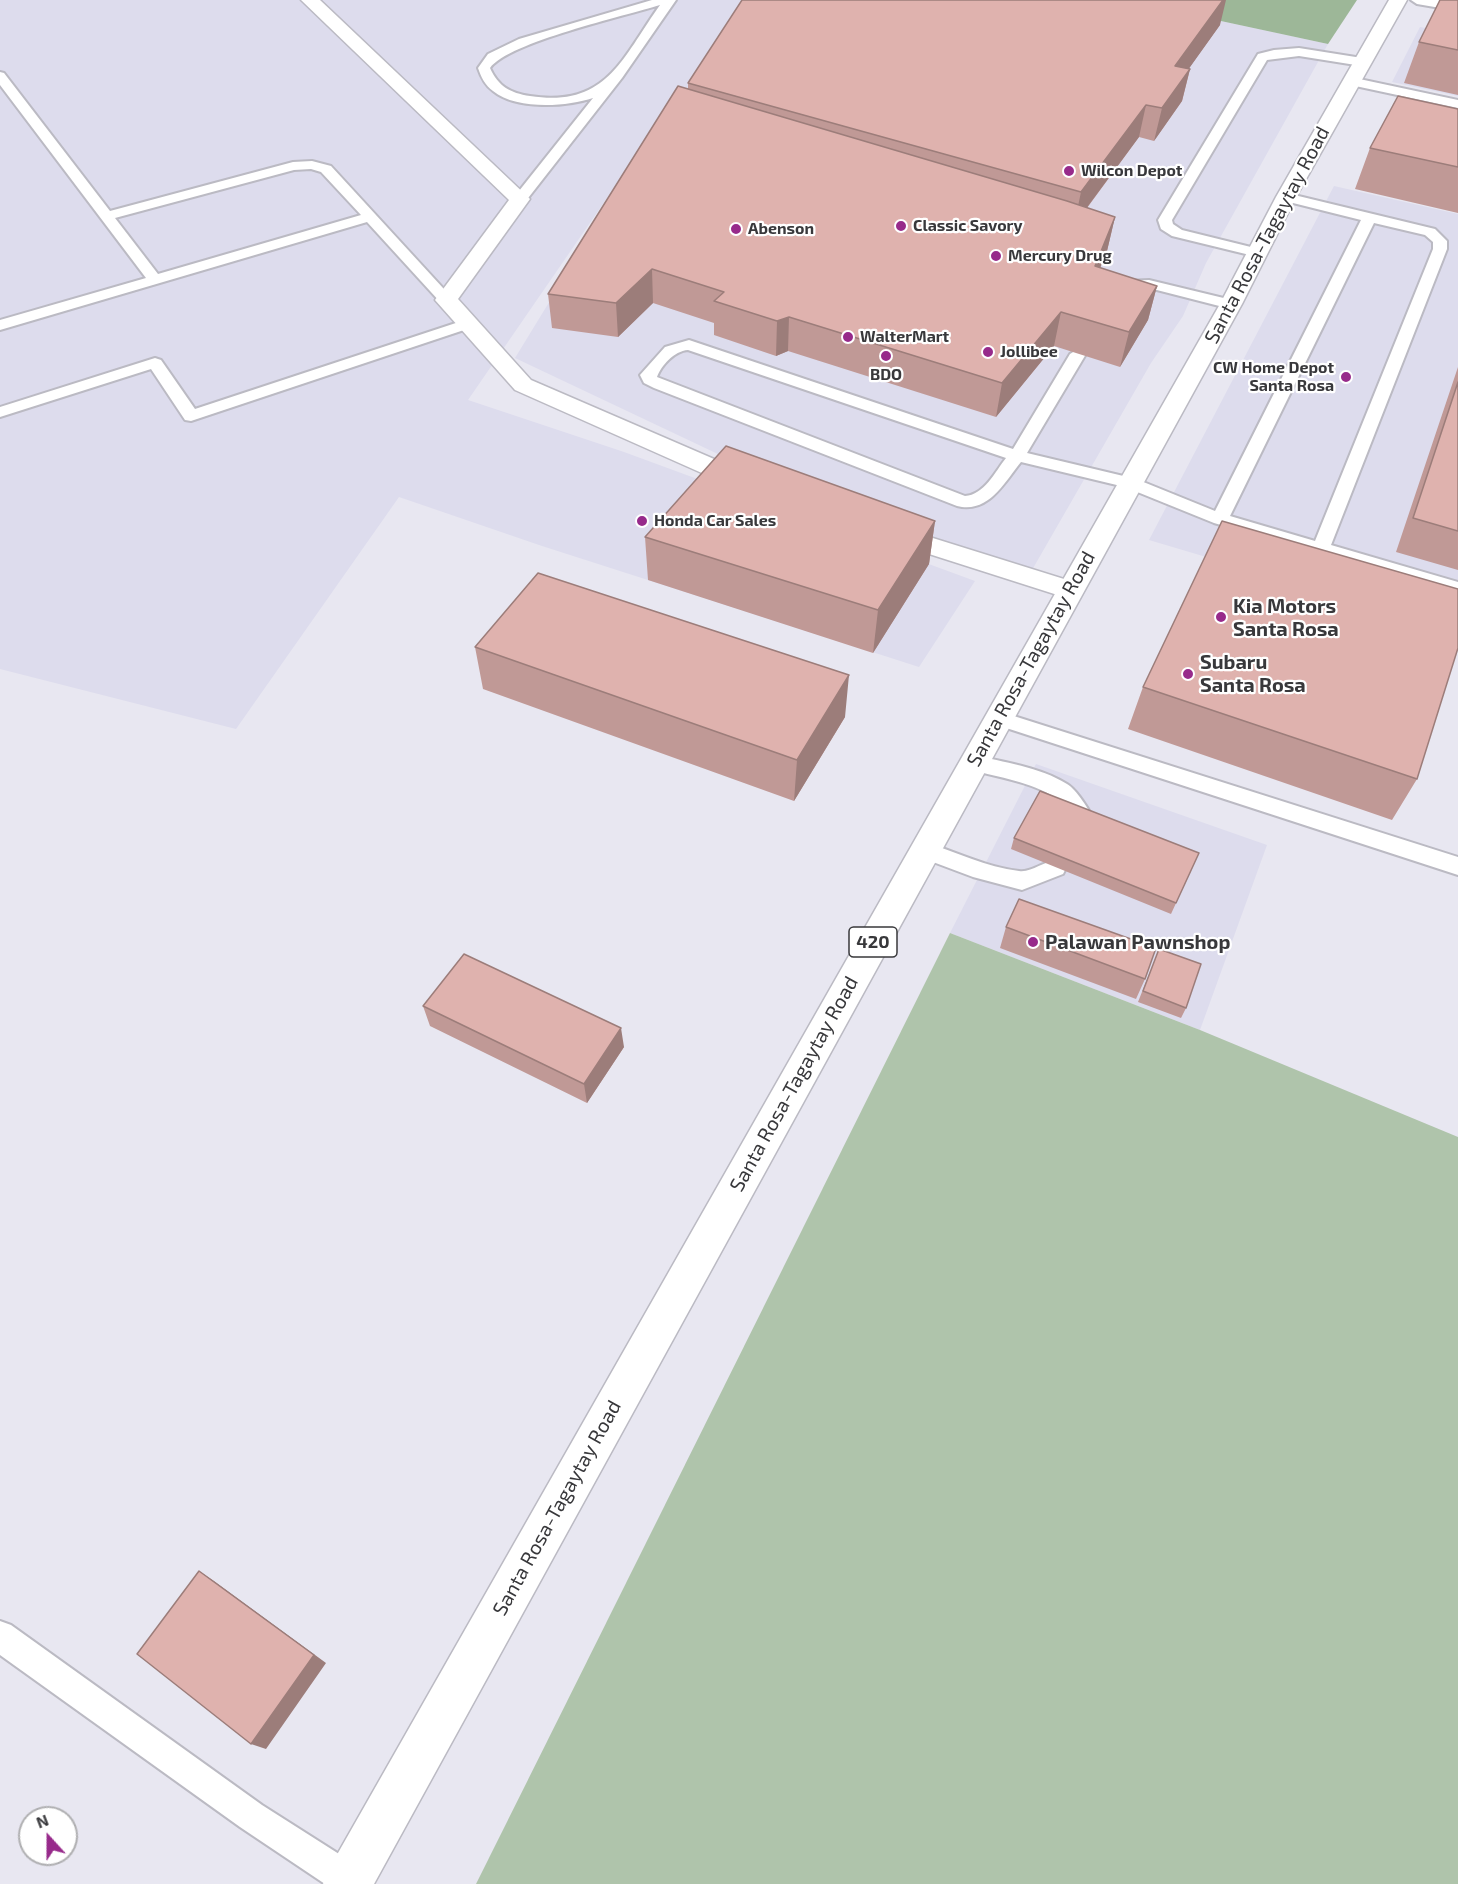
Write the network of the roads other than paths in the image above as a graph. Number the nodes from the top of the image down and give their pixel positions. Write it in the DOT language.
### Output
graph roads {
  1 [pos="310,0"];
  2 [pos="668,0"];
  3 [pos="1398,0"];
  4 [pos="1417,0"];
  5 [pos="1458,7"];
  6 [pos="1356,72"];
  7 [pos="0,76"];
  8 [pos="611,83"];
  9 [pos="1458,104"];
  10 [pos="1286,197"];
  11 [pos="519,199"];
  12 [pos="108,216"];
  13 [pos="1370,216"];
  14 [pos="370,217"];
  15 [pos="1258,253"];
  16 [pos="155,280"];
  17 [pos="1115,297"];
  18 [pos="446,300"];
  19 [pos="1231,304"];
  20 [pos="468,324"];
  21 [pos="0,325"];
  22 [pos="1078,354"];
  23 [pos="0,412"];
  24 [pos="1017,456"];
  25 [pos="1130,483"];
  26 [pos="770,494"];
  27 [pos="1220,519"];
  28 [pos="869,525"];
  29 [pos="1321,548"];
  30 [pos="1458,588"];
  31 [pos="1070,590"];
  32 [pos="998,718"];
  33 [pos="973,763"];
  34 [pos="1084,821"];
  35 [pos="925,850"];
  36 [pos="1458,866"];
  37 [pos="1055,868"];
  38 [pos="0,1635"];
  39 [pos="348,1882"];
  1 -- 11 [label="main road"];
  2 -- 8 [label="lane"];
  2 -- 8 [label="lane"];
  3 -- 6 [label="main road, Santa Rosa-Tagaytay Road / 420"];
  4 -- 5 [label="lane"];
  6 -- 9 [label="lane"];
  6 -- 10 [label="main road, Santa Rosa-Tagaytay Road / 420"];
  6 -- 15 [label="lane"];
  7 -- 12 [label="lane"];
  8 -- 11 [label="lane"];
  10 -- 13 [label="lane"];
  10 -- 15 [label="main road, Santa Rosa-Tagaytay Road / 420"];
  11 -- 18 [label="main road"];
  12 -- 14 [label="lane"];
  12 -- 16 [label="lane"];
  13 -- 27 [label="lane"];
  13 -- 29 [label="lane"];
  14 -- 16 [label="lane"];
  14 -- 18 [label="lane"];
  15 -- 19 [label="main road, Santa Rosa-Tagaytay Road / 420"];
  16 -- 21 [label="lane"];
  17 -- 19 [label="lane"];
  18 -- 20 [label="main road"];
  19 -- 25 [label="main road, Santa Rosa-Tagaytay Road / 420"];
  20 -- 23 [label="lane"];
  20 -- 26 [label="main road"];
  22 -- 24 [label="lane"];
  24 -- 24 [label="lane"];
  24 -- 25 [label="lane"];
  25 -- 27 [label="lane"];
  25 -- 31 [label="main road, Santa Rosa-Tagaytay Road / 420"];
  27 -- 29 [label="lane"];
  28 -- 31 [label="main road"];
  29 -- 30 [label="lane"];
  31 -- 32 [label="main road, Santa Rosa-Tagaytay Road / 420"];
  32 -- 33 [label="main road, Santa Rosa-Tagaytay Road / 420"];
  32 -- 36 [label="lane"];
  33 -- 34 [label="lane"];
  33 -- 35 [label="main road, Santa Rosa-Tagaytay Road / 420"];
  35 -- 37 [label="lane"];
  35 -- 39 [label="main road, Santa Rosa-Tagaytay Road / 420"];
  38 -- 39 [label="lane"];
}
